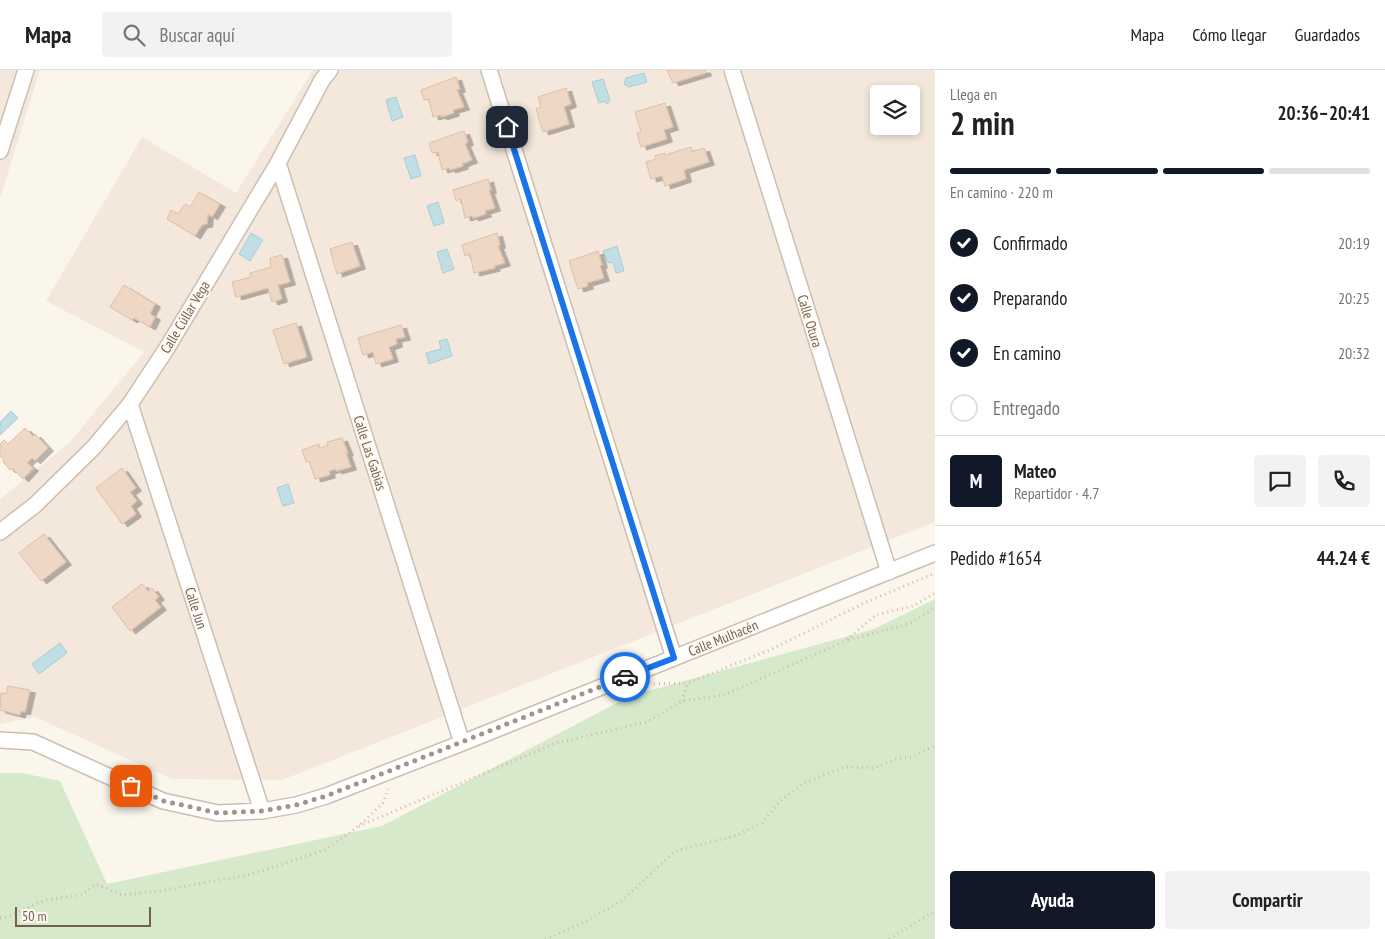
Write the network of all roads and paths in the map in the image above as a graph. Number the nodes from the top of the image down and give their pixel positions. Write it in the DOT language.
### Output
graph roads {
  1 [pos="26,70"];
  2 [pos="330,70"];
  3 [pos="489,70"];
  4 [pos="732,70"];
  5 [pos="0,151"];
  6 [pos="278,163"];
  7 [pos="130,404"];
  8 [pos="0,532"];
  9 [pos="935,553"];
  10 [pos="889,572"];
  11 [pos="935,573"];
  12 [pos="935,593"];
  13 [pos="935,608"];
  14 [pos="845,641"];
  15 [pos="674,658"];
  16 [pos="688,683"];
  17 [pos="652,684"];
  18 [pos="682,701"];
  19 [pos="0,740"];
  20 [pos="462,743"];
  21 [pos="935,745"];
  22 [pos="395,769"];
  23 [pos="262,811"];
  24 [pos="359,826"];
  25 [pos="935,912"];
  26 [pos="0,918"];
  27 [pos="545,939"];
  28 [pos="889,939"];
  1 -- 5 [label="street"];
  2 -- 6 [label="street, Calle Cúllar Vega"];
  3 -- 15 [label="street"];
  4 -- 10 [label="street, Calle Otura"];
  6 -- 7 [label="street, Calle Cúllar Vega"];
  6 -- 20 [label="street, Calle Las Gabias"];
  7 -- 8 [label="street, Calle Cúllar Vega"];
  7 -- 23 [label="street, Calle Jun"];
  9 -- 10 [label="street, Calle Mulhacén"];
  10 -- 15 [label="street, Calle Mulhacén"];
  11 -- 16 [label="path"];
  12 -- 14 [label="path"];
  13 -- 14 [label="path"];
  14 -- 18 [label="path"];
  15 -- 20 [label="street, Calle Mulhacén"];
  16 -- 17 [label="path"];
  16 -- 18 [label="path"];
  18 -- 24 [label="path"];
  19 -- 23 [label="street, Calle Mulhacén"];
  20 -- 22 [label="street, Calle Mulhacén"];
  21 -- 27 [label="path"];
  22 -- 23 [label="street, Calle Mulhacén"];
  22 -- 24 [label="path"];
  24 -- 26 [label="path"];
  25 -- 28 [label="path"];
}
